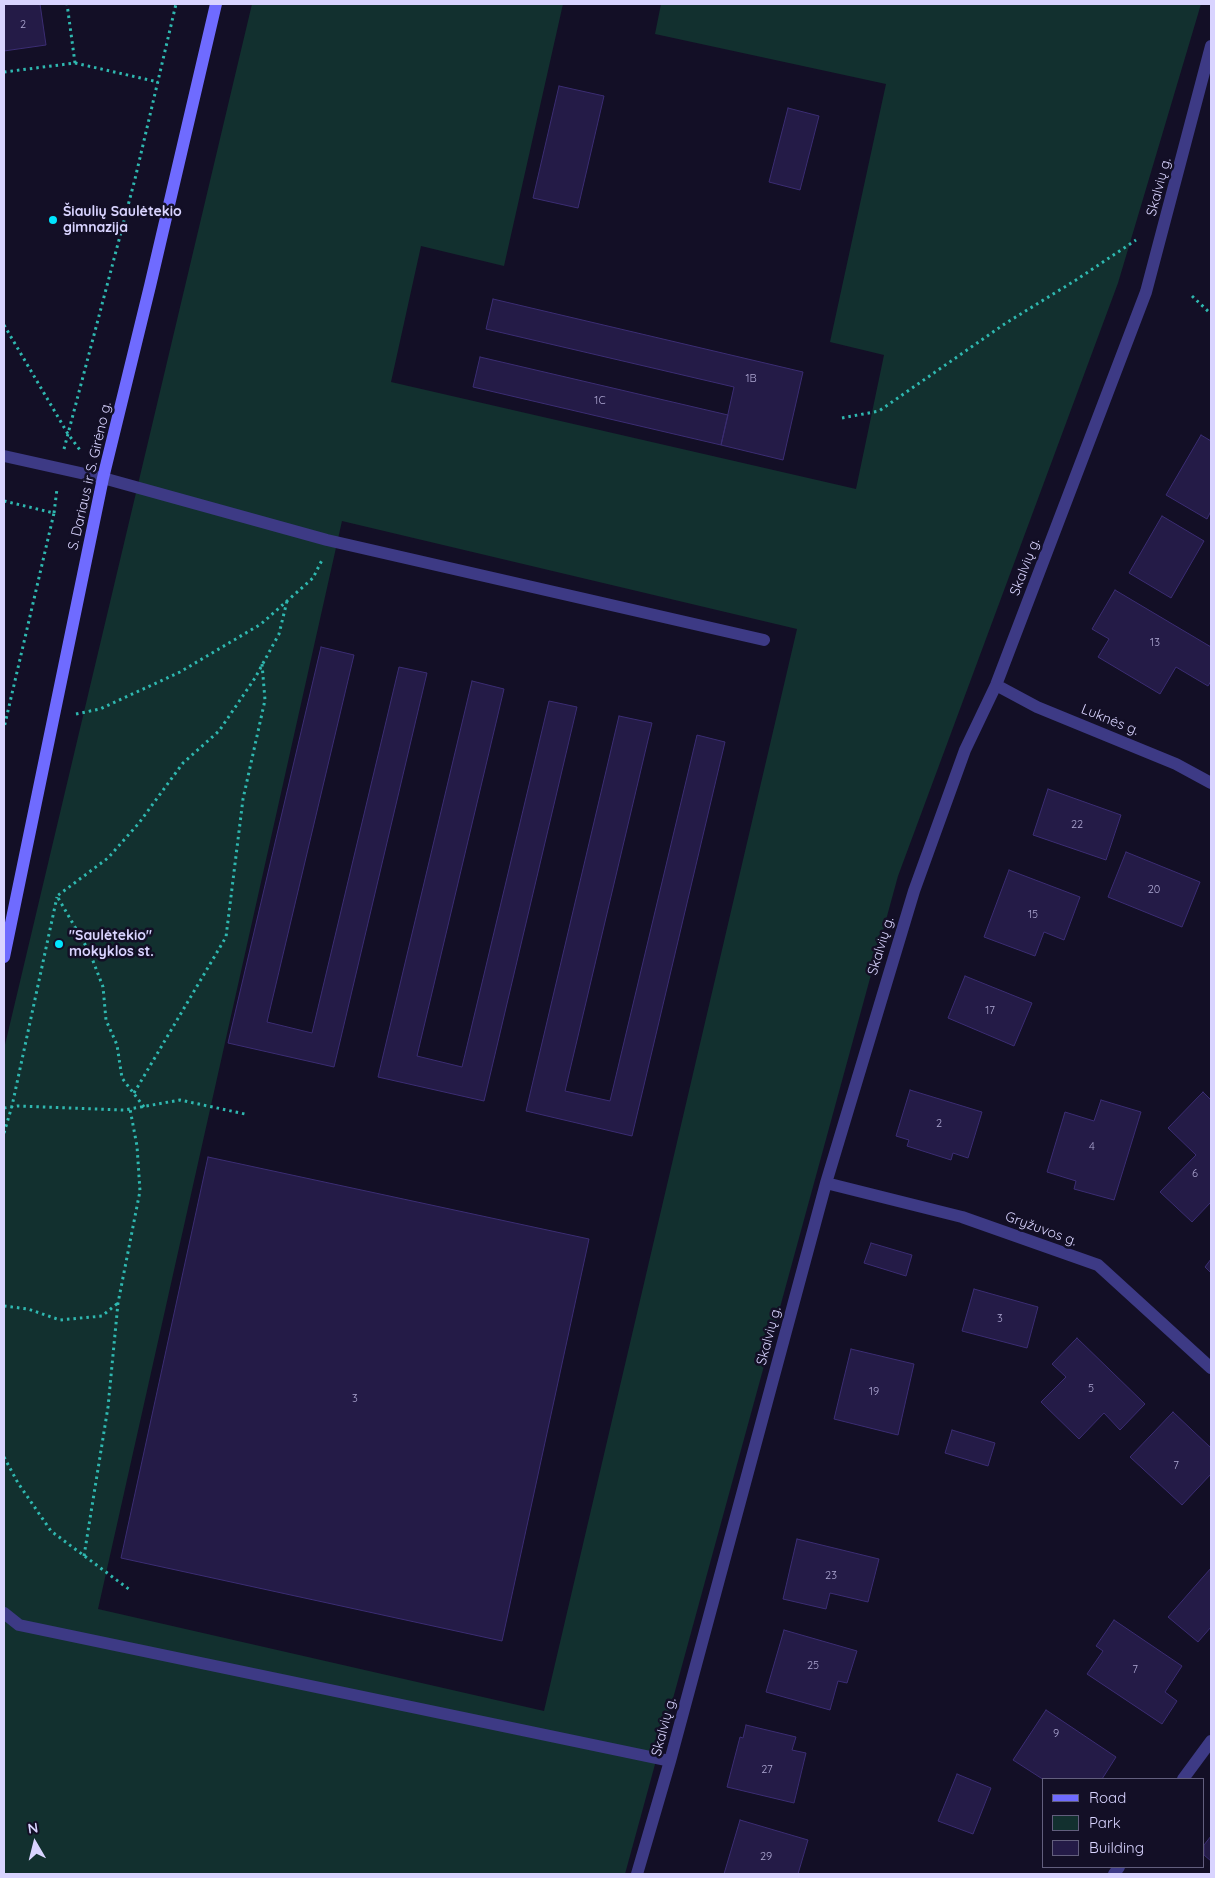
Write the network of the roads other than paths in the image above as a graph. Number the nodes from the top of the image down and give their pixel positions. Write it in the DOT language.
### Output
graph roads {
  1 [pos="216,4"];
  2 [pos="1211,46"];
  3 [pos="4,456"];
  4 [pos="103,478"];
  5 [pos="764,640"];
  6 [pos="996,685"];
  7 [pos="1211,783"];
  8 [pos="4,958"];
  9 [pos="826,1183"];
  10 [pos="1211,1368"];
  11 [pos="4,1613"];
  12 [pos="1211,1741"];
  13 [pos="670,1761"];
  14 [pos="1184,1778"];
  15 [pos="637,1874"];
  1 -- 4 [label="street, S. Dariaus ir S. Girėno g."];
  2 -- 6 [label="street, Skalvių g."];
  3 -- 4 [label="street"];
  4 -- 5 [label="street"];
  4 -- 8 [label="street, S. Dariaus ir S. Girėno g."];
  6 -- 7 [label="street, Luknės g."];
  6 -- 9 [label="street, Skalvių g."];
  9 -- 10 [label="street, Gryžuvos g."];
  9 -- 13 [label="street, Skalvių g."];
  11 -- 13 [label="street"];
  12 -- 14 [label="street"];
  13 -- 15 [label="street, Skalvių g."];
}
